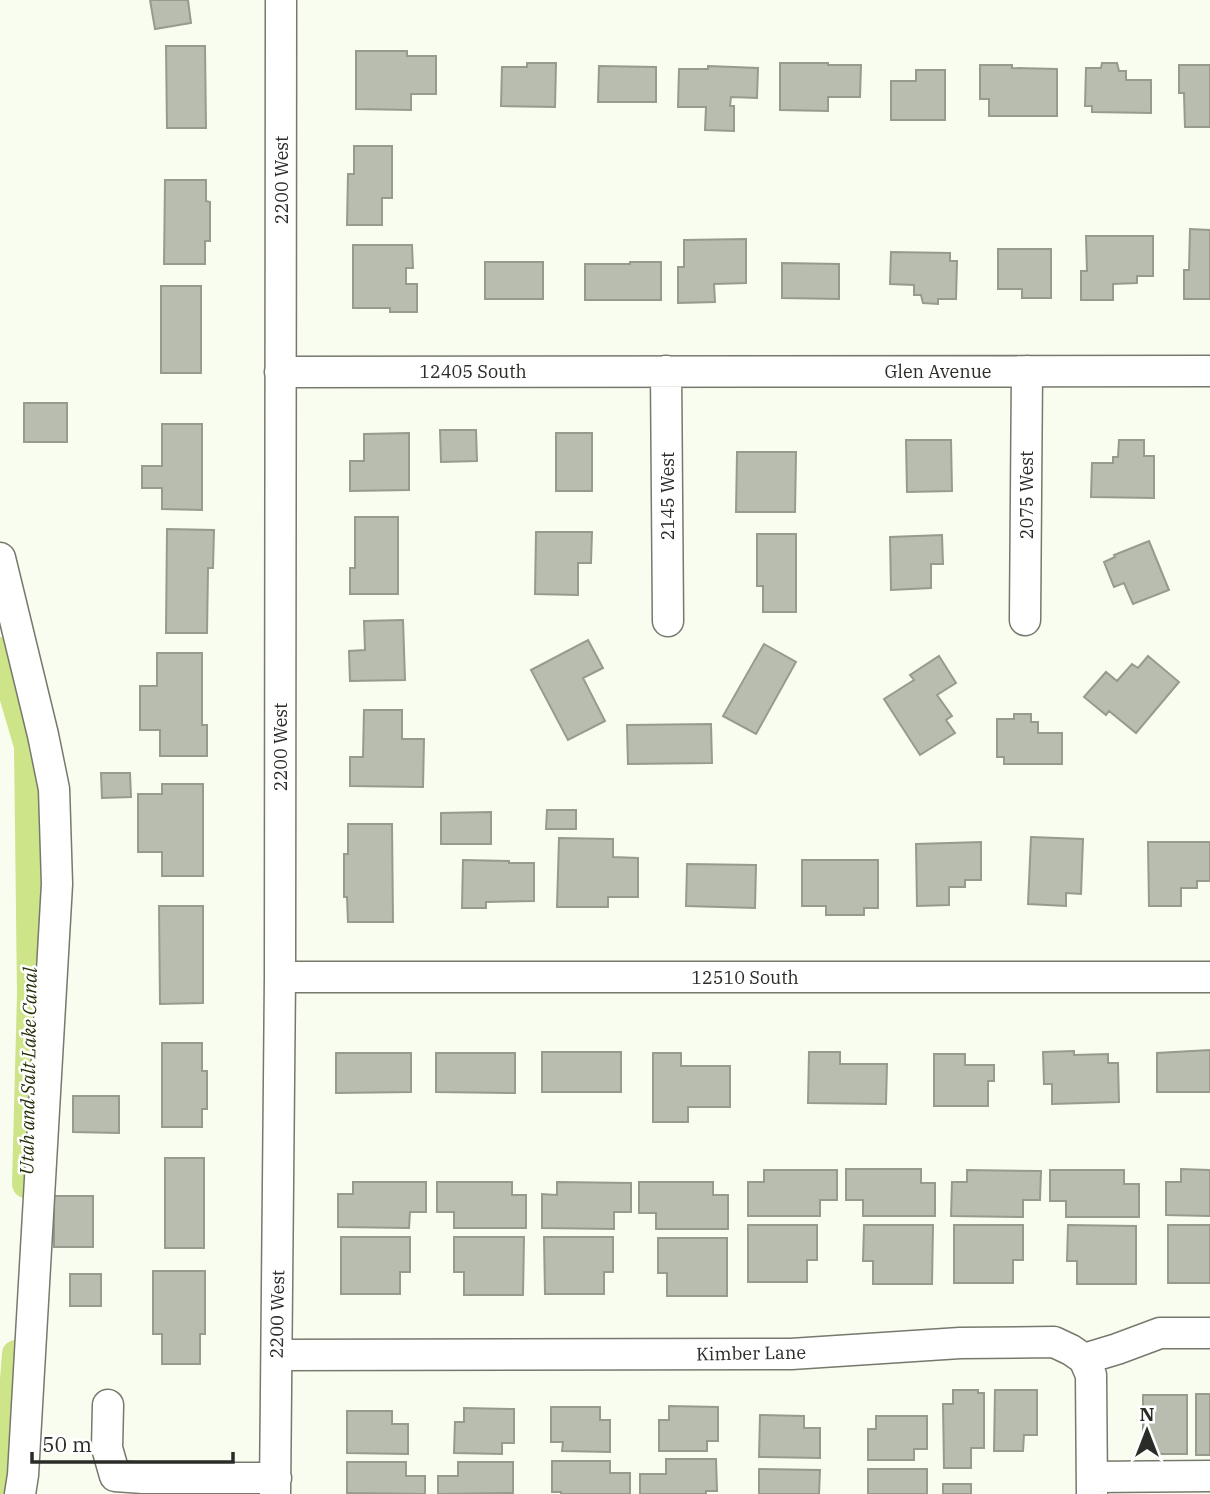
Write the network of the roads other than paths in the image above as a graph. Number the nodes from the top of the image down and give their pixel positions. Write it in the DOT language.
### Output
graph roads {
  1 [pos="281,0"];
  2 [pos="666,371"];
  3 [pos="1027,371"];
  4 [pos="1210,371"];
  5 [pos="280,372"];
  6 [pos="0,558"];
  7 [pos="1026,620"];
  8 [pos="668,621"];
  9 [pos="280,977"];
  10 [pos="1210,977"];
  11 [pos="1210,1333"];
  12 [pos="277,1355"];
  13 [pos="1084,1359"];
  14 [pos="108,1405"];
  15 [pos="1210,1476"];
  16 [pos="1092,1485"];
  17 [pos="275,1486"];
  18 [pos="20,1494"];
  1 -- 5 [label="street, 2200 West"];
  2 -- 3 [label="street, Glen Avenue"];
  2 -- 5 [label="street, 12405 South"];
  2 -- 8 [label="street, 2145 West"];
  3 -- 4 [label="street, Glen Avenue"];
  3 -- 7 [label="street, 2075 West"];
  5 -- 9 [label="street, 2200 West"];
  6 -- 18 [label="street"];
  9 -- 10 [label="street, 12510 South"];
  9 -- 12 [label="street, 2200 West"];
  11 -- 13 [label="street"];
  12 -- 13 [label="street, Kimber Lane"];
  12 -- 17 [label="street, 2200 West"];
  13 -- 16 [label="street"];
  14 -- 17 [label="street"];
  15 -- 16 [label="street"];
}
